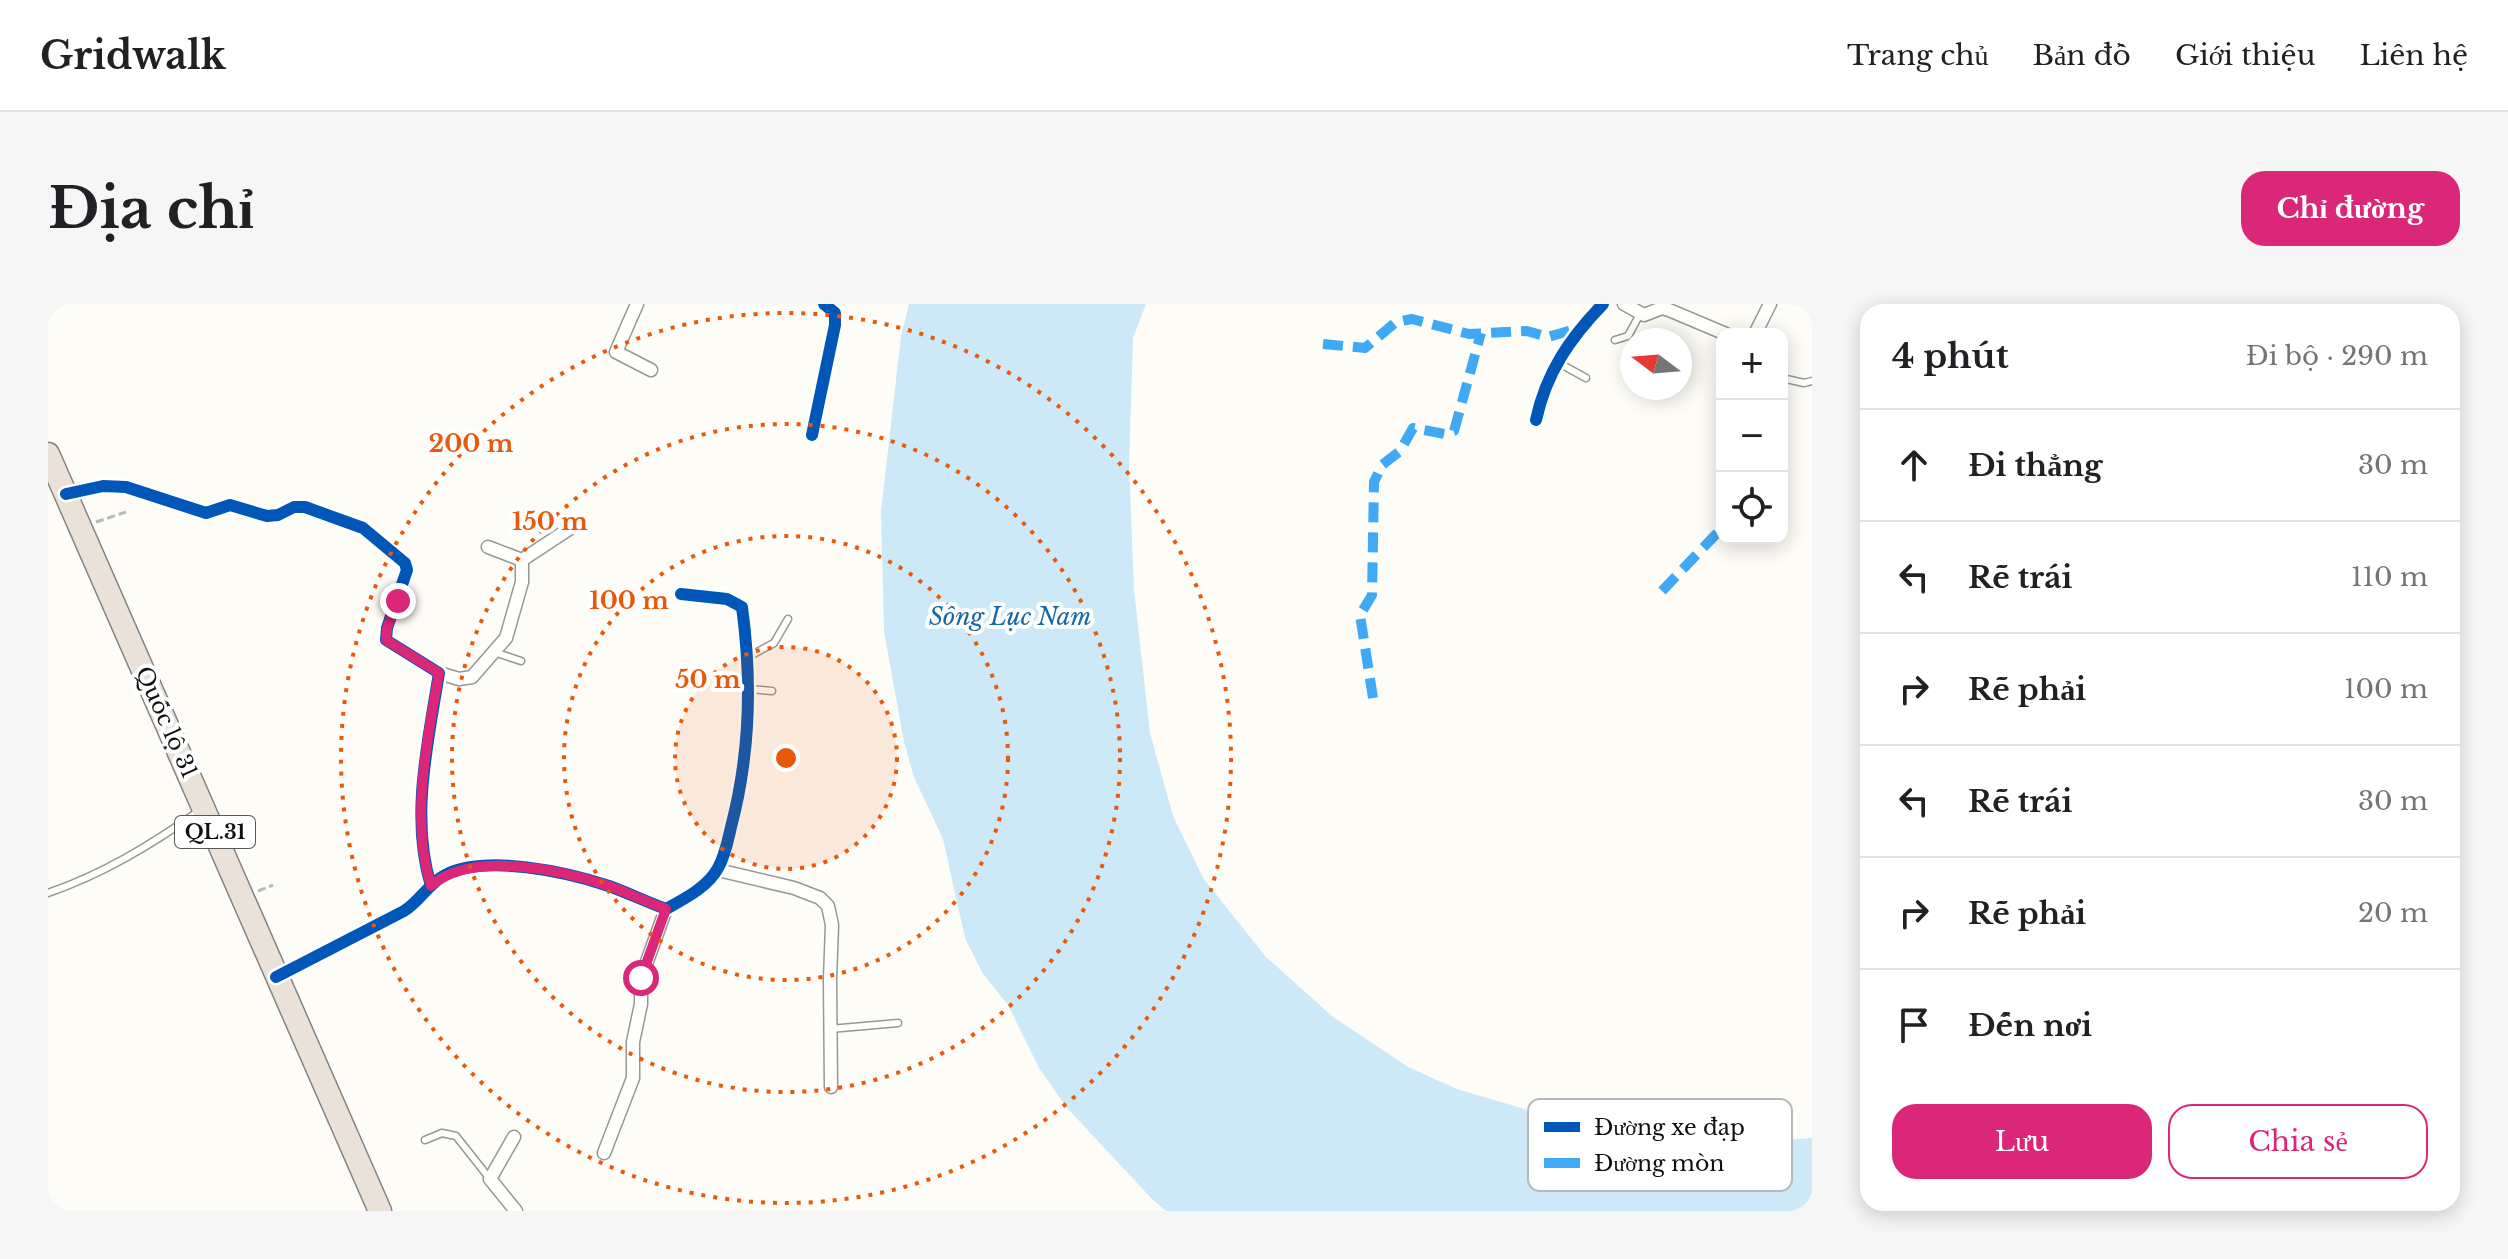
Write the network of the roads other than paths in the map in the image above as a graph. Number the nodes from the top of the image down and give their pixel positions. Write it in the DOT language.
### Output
graph roads {
  1 [pos="637,304"];
  2 [pos="824,304"];
  3 [pos="1603,304"];
  4 [pos="1624,304"];
  5 [pos="1770,304"];
  6 [pos="1640,314"];
  7 [pos="1758,328"];
  8 [pos="1716,330"];
  9 [pos="1615,340"];
  10 [pos="1556,361"];
  11 [pos="651,370"];
  12 [pos="1586,378"];
  13 [pos="1788,380"];
  14 [pos="1812,381"];
  15 [pos="1536,420"];
  16 [pos="812,435"];
  17 [pos="48,454"];
  18 [pos="66,494"];
  19 [pos="569,529"];
  20 [pos="488,547"];
  21 [pos="522,560"];
  22 [pos="681,594"];
  23 [pos="788,619"];
  24 [pos="494,652"];
  25 [pos="746,658"];
  26 [pos="521,661"];
  27 [pos="439,673"];
  28 [pos="749,689"];
  29 [pos="772,691"];
  30 [pos="204,807"];
  31 [pos="718,870"];
  32 [pos="431,886"];
  33 [pos="48,893"];
  34 [pos="666,909"];
  35 [pos="276,977"];
  36 [pos="898,1023"];
  37 [pos="830,1029"];
  38 [pos="831,1087"];
  39 [pos="514,1137"];
  40 [pos="425,1140"];
  41 [pos="604,1153"];
  42 [pos="490,1179"];
  43 [pos="380,1211"];
  44 [pos="516,1211"];
  1 -- 11 [label="street"];
  2 -- 16 [label="street"];
  3 -- 10 [label="street"];
  4 -- 6 [label="street"];
  5 -- 7 [label="street"];
  6 -- 8 [label="street"];
  6 -- 9 [label="lane"];
  10 -- 12 [label="lane"];
  10 -- 15 [label="street"];
  13 -- 14 [label="lane"];
  17 -- 18 [label="highway, Quốc lộ 31 / QL.31"];
  18 -- 27 [label="street"];
  18 -- 30 [label="highway, Quốc lộ 31 / QL.31"];
  19 -- 21 [label="street"];
  20 -- 21 [label="street"];
  21 -- 24 [label="street"];
  22 -- 25 [label="street"];
  23 -- 25 [label="lane"];
  24 -- 26 [label="lane"];
  24 -- 27 [label="street"];
  25 -- 28 [label="street"];
  27 -- 32 [label="street"];
  28 -- 29 [label="lane"];
  28 -- 31 [label="street"];
  30 -- 33 [label="lane"];
  30 -- 35 [label="highway, Quốc lộ 31 / QL.31"];
  31 -- 34 [label="street"];
  31 -- 37 [label="street"];
  32 -- 34 [label="street"];
  32 -- 35 [label="street"];
  34 -- 41 [label="street"];
  35 -- 43 [label="highway, Quốc lộ 31 / QL.31"];
  36 -- 37 [label="lane"];
  37 -- 38 [label="street"];
  39 -- 42 [label="street"];
  40 -- 42 [label="lane"];
  42 -- 44 [label="street"];
}
